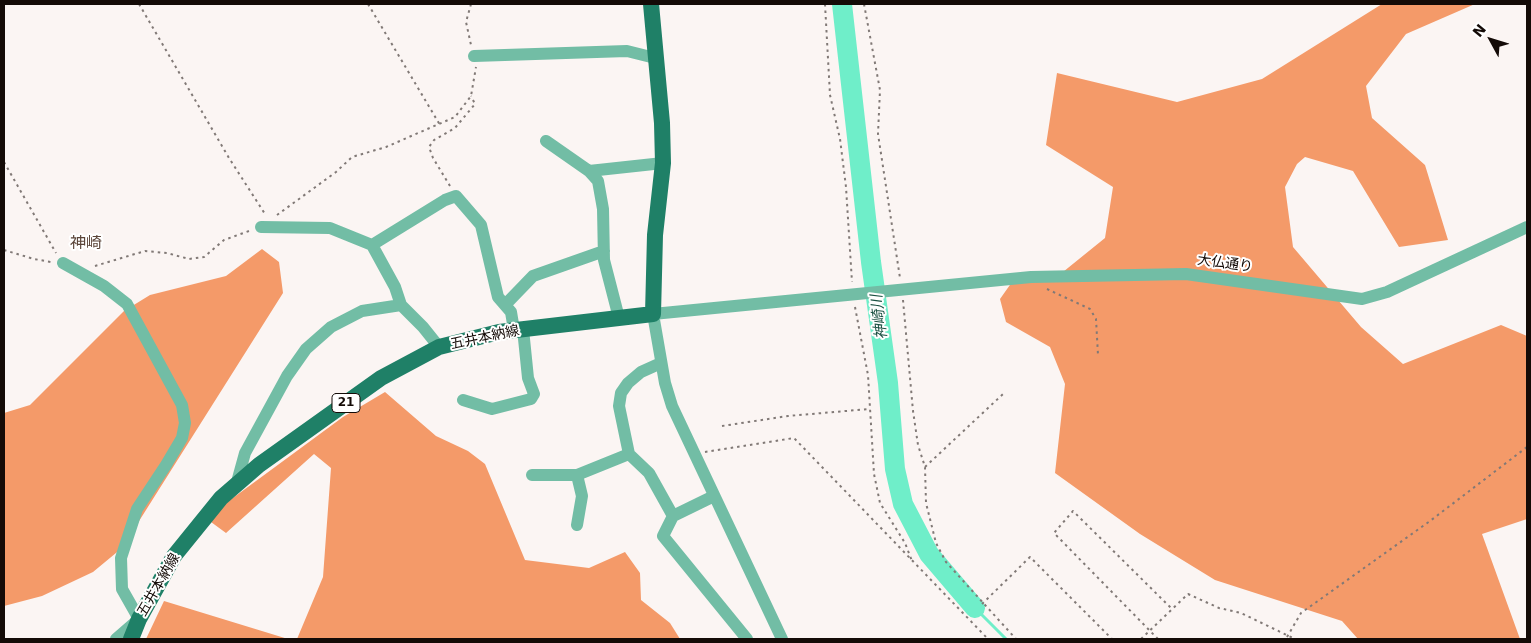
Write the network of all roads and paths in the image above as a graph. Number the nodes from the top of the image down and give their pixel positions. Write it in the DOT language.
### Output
graph roads {
  1 [pos="140,4"];
  2 [pos="368,4"];
  3 [pos="471,4"];
  4 [pos="651,4"];
  5 [pos="864,4"];
  6 [pos="474,56"];
  7 [pos="656,58"];
  8 [pos="471,96"];
  9 [pos="440,125"];
  10 [pos="546,142"];
  11 [pos="4,162"];
  12 [pos="663,163"];
  13 [pos="589,171"];
  14 [pos="456,196"];
  15 [pos="265,224"];
  16 [pos="1527,227"];
  17 [pos="372,245"];
  18 [pos="4,250"];
  19 [pos="604,251"];
  20 [pos="62,263"];
  21 [pos="91,268"];
  22 [pos="1031,277"];
  23 [pos="902,288"];
  24 [pos="505,305"];
  25 [pos="401,306"];
  26 [pos="653,314"];
  27 [pos="618,318"];
  28 [pos="518,330"];
  29 [pos="439,347"];
  30 [pos="1098,356"];
  31 [pos="661,363"];
  32 [pos="1002,394"];
  33 [pos="463,400"];
  34 [pos="870,409"];
  35 [pos="722,426"];
  36 [pos="1527,446"];
  37 [pos="629,454"];
  38 [pos="693,454"];
  39 [pos="925,467"];
  40 [pos="532,474"];
  41 [pos="577,475"];
  42 [pos="237,482"];
  43 [pos="714,496"];
  44 [pos="673,516"];
  45 [pos="577,526"];
  46 [pos="982,604"];
  47 [pos="1172,609"];
  48 [pos="139,619"];
  49 [pos="1150,631"];
  50 [pos="1287,637"];
  51 [pos="116,639"];
  52 [pos="131,639"];
  53 [pos="747,639"];
  54 [pos="782,639"];
  55 [pos="988,639"];
  56 [pos="1016,639"];
  57 [pos="1112,639"];
  58 [pos="1141,639"];
  59 [pos="1158,639"];
  60 [pos="1295,639"];
  1 -- 15 [label="path"];
  2 -- 9 [label="path"];
  3 -- 6 [label="path"];
  4 -- 7 [label="main road"];
  5 -- 23 [label="path"];
  6 -- 7 [label="street"];
  6 -- 8 [label="path"];
  7 -- 12 [label="main road"];
  8 -- 9 [label="path"];
  8 -- 14 [label="path"];
  9 -- 15 [label="path"];
  10 -- 13 [label="street"];
  11 -- 20 [label="path"];
  12 -- 13 [label="street"];
  12 -- 26 [label="main road"];
  13 -- 19 [label="street"];
  14 -- 17 [label="street"];
  14 -- 24 [label="street"];
  15 -- 17 [label="street"];
  15 -- 21 [label="path"];
  16 -- 22 [label="street, 大仏通り"];
  17 -- 25 [label="street"];
  18 -- 20 [label="path"];
  19 -- 24 [label="street"];
  19 -- 27 [label="street"];
  20 -- 48 [label="street"];
  22 -- 23 [label="street, 大仏通り"];
  22 -- 30 [label="path"];
  23 -- 26 [label="street, 大仏通り"];
  23 -- 39 [label="path"];
  24 -- 28 [label="street"];
  25 -- 29 [label="street"];
  25 -- 42 [label="street"];
  26 -- 27 [label="main road, 五井本納線 / 21"];
  26 -- 31 [label="street"];
  27 -- 28 [label="main road, 五井本納線 / 21"];
  28 -- 29 [label="main road, 五井本納線 / 21"];
  28 -- 33 [label="street"];
  29 -- 42 [label="main road, 五井本納線 / 21"];
  31 -- 37 [label="street"];
  31 -- 38 [label="street"];
  32 -- 39 [label="path"];
  34 -- 35 [label="path"];
  36 -- 50 [label="path"];
  37 -- 41 [label="street"];
  37 -- 44 [label="street"];
  38 -- 43 [label="street"];
  38 -- 55 [label="path"];
  39 -- 46 [label="path"];
  40 -- 41 [label="street"];
  41 -- 45 [label="street"];
  42 -- 48 [label="main road, 五井本納線 / 21"];
  43 -- 44 [label="street"];
  43 -- 54 [label="street"];
  44 -- 53 [label="street"];
  46 -- 56 [label="path"];
  46 -- 57 [label="path"];
  47 -- 49 [label="path"];
  47 -- 49 [label="path"];
  47 -- 50 [label="path"];
  48 -- 51 [label="street"];
  48 -- 52 [label="main road, 五井本納線 / 21"];
  49 -- 58 [label="path"];
  49 -- 59 [label="path"];
  50 -- 60 [label="path"];
}
